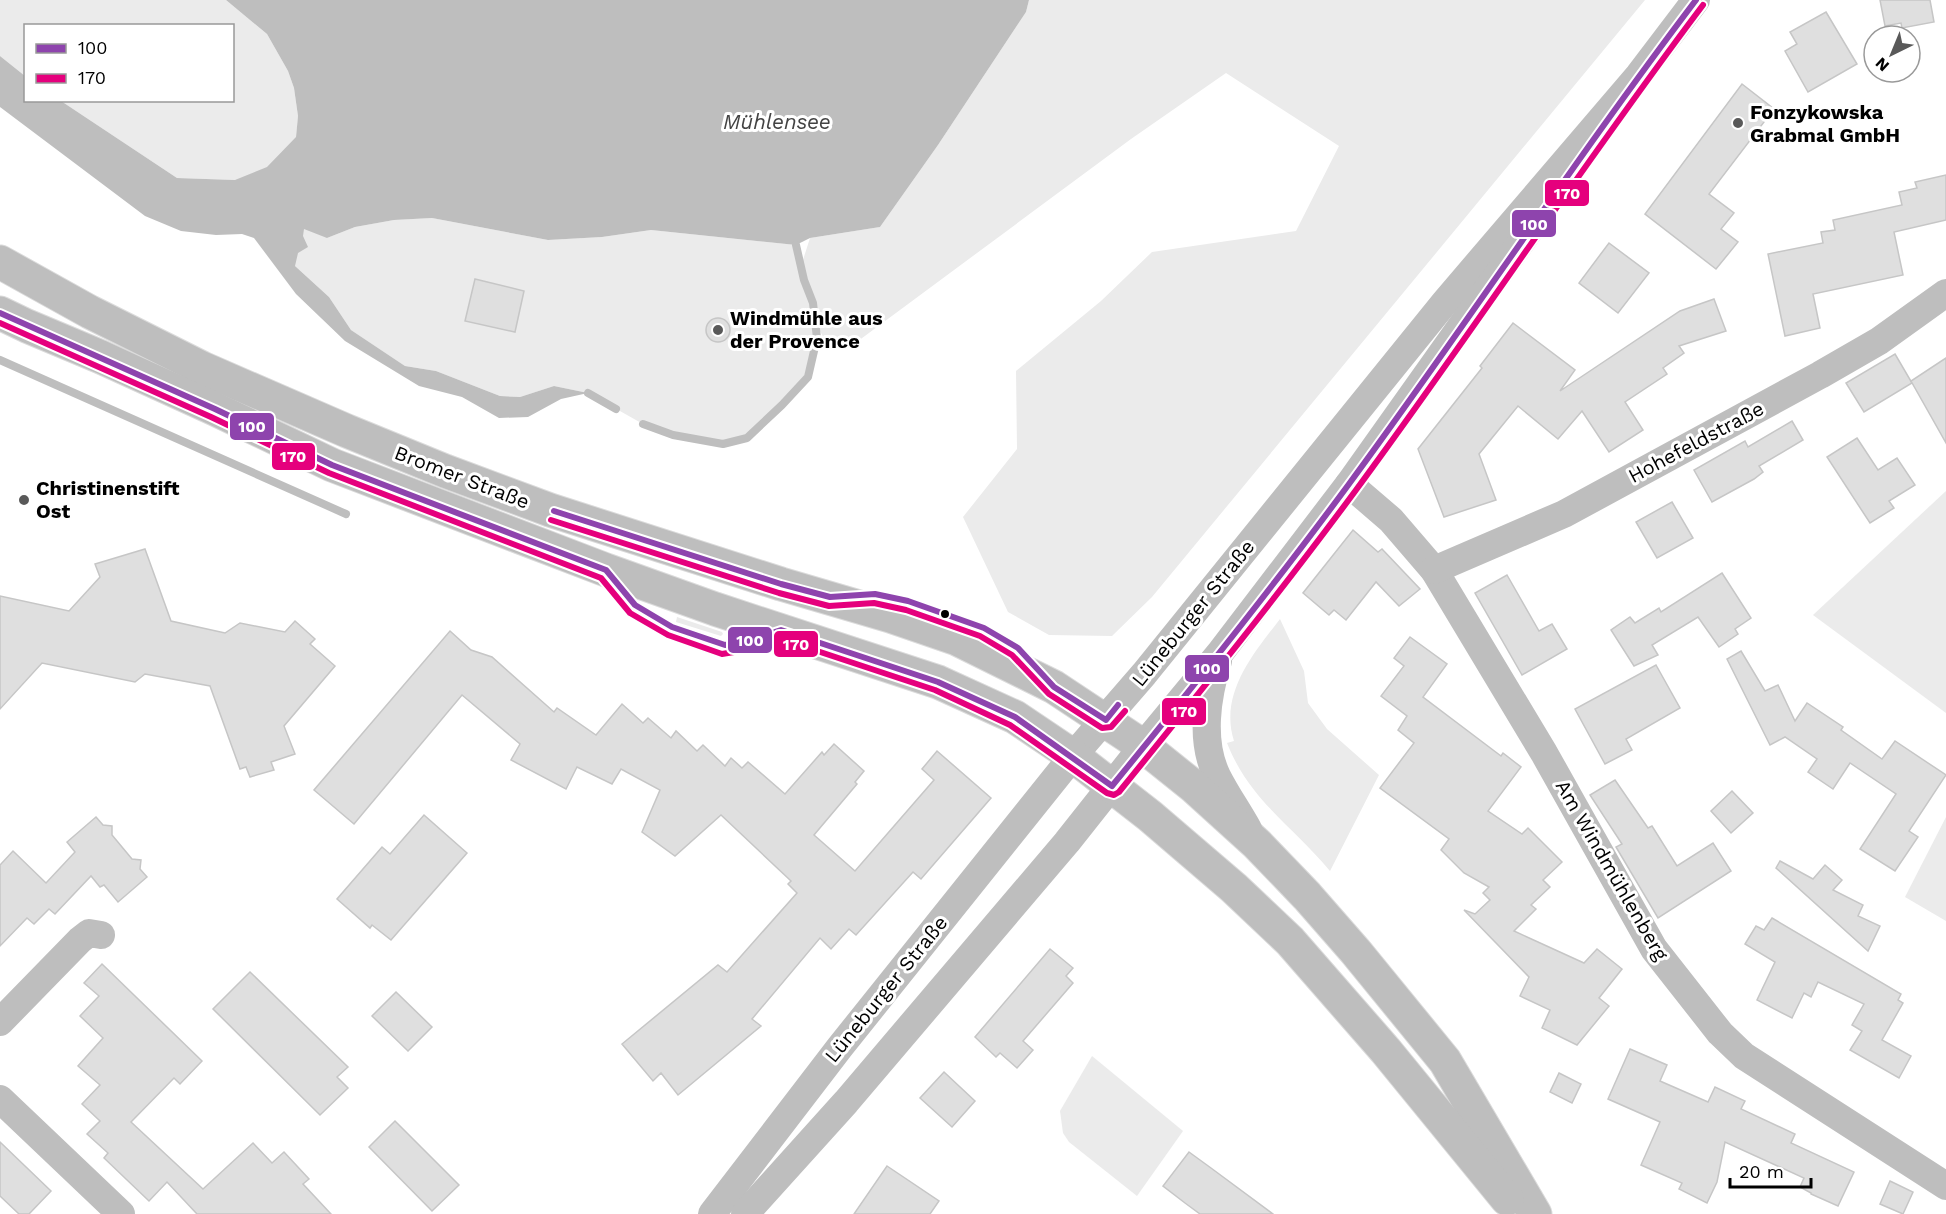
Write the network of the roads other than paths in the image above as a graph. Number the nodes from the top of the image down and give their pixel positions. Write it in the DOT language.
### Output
graph roads {
  1 [pos="1696,0"];
  2 [pos="1639,75"];
  3 [pos="0,262"];
  4 [pos="1946,293"];
  5 [pos="0,313"];
  6 [pos="1349,484"];
  7 [pos="1434,570"];
  8 [pos="1221,653"];
  9 [pos="1106,720"];
  10 [pos="1143,746"];
  11 [pos="1073,756"];
  12 [pos="1112,786"];
  13 [pos="1257,844"];
  14 [pos="101,935"];
  15 [pos="0,1022"];
  16 [pos="0,1099"];
  17 [pos="1946,1186"];
  18 [pos="121,1214"];
  19 [pos="712,1214"];
  20 [pos="745,1214"];
  21 [pos="1519,1214"];
  22 [pos="1535,1214"];
  1 -- 2 [label="street, Lüneburger Straße"];
  2 -- 6 [label="street, Lüneburger Straße"];
  2 -- 9 [label="street, Lüneburger Straße"];
  3 -- 9 [label="main road, Bromer Straße"];
  4 -- 7 [label="street, Hohefeldstraße"];
  5 -- 11 [label="main road, Bromer Straße"];
  6 -- 7 [label="street, Am Windmühlenberg"];
  6 -- 8 [label="street, Lüneburger Straße"];
  7 -- 17 [label="street, Am Windmühlenberg"];
  8 -- 10 [label="street, Lüneburger Straße"];
  8 -- 13 [label="street"];
  9 -- 10 [label="main road, Bromer Straße"];
  9 -- 11 [label="street, Lüneburger Straße"];
  10 -- 12 [label="street, Lüneburger Straße"];
  10 -- 13 [label="main road, Bromer Straße"];
  11 -- 12 [label="main road, Bromer Straße"];
  11 -- 19 [label="street, Lüneburger Straße"];
  12 -- 20 [label="street, Lüneburger Straße"];
  12 -- 21 [label="main road, Bromer Straße"];
  13 -- 22 [label="main road, Bromer Straße"];
  14 -- 15 [label="street"];
  16 -- 18 [label="street"];
}
